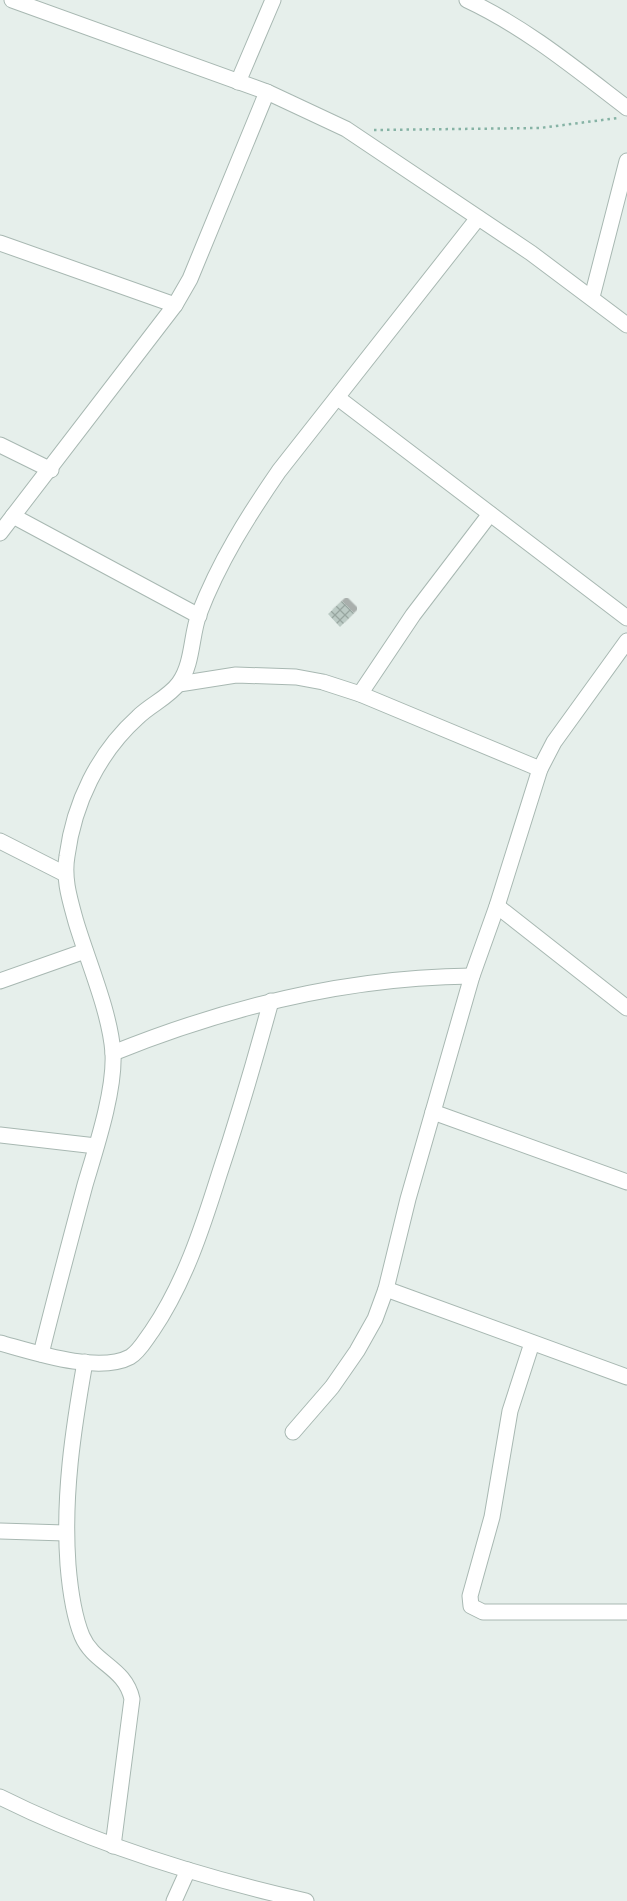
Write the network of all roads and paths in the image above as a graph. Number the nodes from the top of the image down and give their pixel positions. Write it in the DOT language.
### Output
graph roads {
  1 [pos="12,0"];
  2 [pos="273,0"];
  3 [pos="467,0"];
  4 [pos="494,6"];
  5 [pos="238,82"];
  6 [pos="267,92"];
  7 [pos="625,113"];
  8 [pos="373,130"];
  9 [pos="627,161"];
  10 [pos="478,218"];
  11 [pos="0,243"];
  12 [pos="592,297"];
  13 [pos="175,305"];
  14 [pos="627,325"];
  15 [pos="338,398"];
  16 [pos="0,445"];
  17 [pos="51,470"];
  18 [pos="490,514"];
  19 [pos="13,516"];
  20 [pos="0,533"];
  21 [pos="199,616"];
  22 [pos="627,618"];
  23 [pos="627,641"];
  24 [pos="179,684"];
  25 [pos="360,694"];
  26 [pos="540,769"];
  27 [pos="0,841"];
  28 [pos="65,874"];
  29 [pos="497,906"];
  30 [pos="85,951"];
  31 [pos="472,976"];
  32 [pos="0,981"];
  33 [pos="271,1001"];
  34 [pos="627,1008"];
  35 [pos="113,1053"];
  36 [pos="433,1112"];
  37 [pos="0,1134"];
  38 [pos="96,1146"];
  39 [pos="627,1182"];
  40 [pos="386,1289"];
  41 [pos="532,1343"];
  42 [pos="0,1344"];
  43 [pos="41,1354"];
  44 [pos="85,1362"];
  45 [pos="627,1376"];
  46 [pos="293,1432"];
  47 [pos="0,1531"];
  48 [pos="65,1533"];
  49 [pos="627,1612"];
  50 [pos="0,1797"];
  51 [pos="113,1846"];
  52 [pos="188,1870"];
  53 [pos="174,1901"];
  54 [pos="306,1901"];
  1 -- 5 [label="street"];
  2 -- 5 [label="street"];
  3 -- 4 [label="street"];
  4 -- 7 [label="street"];
  5 -- 6 [label="street"];
  6 -- 10 [label="street"];
  6 -- 13 [label="street"];
  7 -- 8 [label="path"];
  9 -- 12 [label="street"];
  10 -- 12 [label="street"];
  10 -- 15 [label="street"];
  11 -- 13 [label="street"];
  12 -- 14 [label="street"];
  13 -- 17 [label="street"];
  15 -- 18 [label="street"];
  15 -- 21 [label="street"];
  16 -- 17 [label="street"];
  17 -- 19 [label="street"];
  18 -- 22 [label="street"];
  18 -- 25 [label="street"];
  19 -- 20 [label="street"];
  19 -- 21 [label="street"];
  21 -- 24 [label="street"];
  23 -- 26 [label="street"];
  24 -- 25 [label="street"];
  24 -- 28 [label="street"];
  25 -- 26 [label="street"];
  26 -- 29 [label="street"];
  27 -- 28 [label="street"];
  28 -- 30 [label="street"];
  29 -- 31 [label="street"];
  29 -- 34 [label="street"];
  30 -- 32 [label="street"];
  30 -- 35 [label="street"];
  31 -- 33 [label="street"];
  31 -- 36 [label="street"];
  33 -- 35 [label="street"];
  33 -- 44 [label="street"];
  35 -- 38 [label="street"];
  36 -- 39 [label="street"];
  36 -- 40 [label="street"];
  37 -- 38 [label="street"];
  38 -- 43 [label="street"];
  40 -- 41 [label="street"];
  40 -- 46 [label="street"];
  41 -- 45 [label="street"];
  41 -- 49 [label="street"];
  42 -- 43 [label="street"];
  43 -- 44 [label="street"];
  44 -- 48 [label="street"];
  47 -- 48 [label="street"];
  48 -- 51 [label="street"];
  50 -- 51 [label="street"];
  51 -- 52 [label="street"];
  52 -- 53 [label="street"];
  52 -- 54 [label="street"];
}
